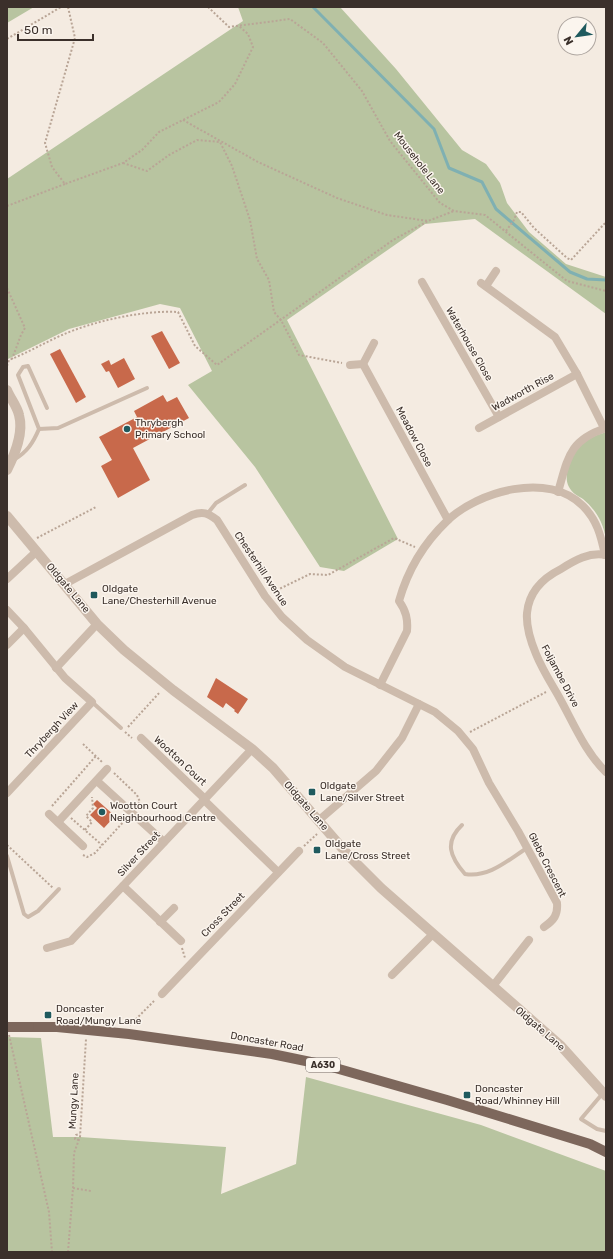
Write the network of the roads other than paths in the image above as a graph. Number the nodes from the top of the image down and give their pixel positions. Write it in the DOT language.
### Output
graph roads {
  1 [pos="496,271"];
  2 [pos="422,282"];
  3 [pos="374,344"];
  4 [pos="350,364"];
  5 [pos="363,364"];
  6 [pos="577,374"];
  7 [pos="147,388"];
  8 [pos="7,390"];
  9 [pos="47,408"];
  10 [pos="499,417"];
  11 [pos="479,428"];
  12 [pos="605,428"];
  13 [pos="39,429"];
  14 [pos="9,466"];
  15 [pos="245,485"];
  16 [pos="558,492"];
  17 [pos="208,514"];
  18 [pos="7,516"];
  19 [pos="448,520"];
  20 [pos="37,551"];
  21 [pos="606,555"];
  22 [pos="7,579"];
  23 [pos="65,584"];
  24 [pos="7,610"];
  25 [pos="97,624"];
  26 [pos="24,628"];
  27 [pos="7,645"];
  28 [pos="56,668"];
  29 [pos="380,685"];
  30 [pos="92,702"];
  31 [pos="419,704"];
  32 [pos="123,730"];
  33 [pos="141,738"];
  34 [pos="252,749"];
  35 [pos="107,769"];
  36 [pos="606,772"];
  37 [pos="97,781"];
  38 [pos="7,793"];
  39 [pos="205,799"];
  40 [pos="49,814"];
  41 [pos="58,822"];
  42 [pos="321,824"];
  43 [pos="462,825"];
  44 [pos="518,831"];
  45 [pos="164,842"];
  46 [pos="83,846"];
  47 [pos="527,848"];
  48 [pos="299,851"];
  49 [pos="7,856"];
  50 [pos="278,872"];
  51 [pos="122,886"];
  52 [pos="58,890"];
  53 [pos="174,908"];
  54 [pos="160,922"];
  55 [pos="544,927"];
  56 [pos="433,934"];
  57 [pos="529,940"];
  58 [pos="181,942"];
  59 [pos="47,948"];
  60 [pos="392,974"];
  61 [pos="493,986"];
  62 [pos="162,994"];
  63 [pos="8,1031"];
  64 [pos="604,1095"];
  65 [pos="606,1131"];
  66 [pos="606,1152"];
  1 -- 6 [label="street"];
  2 -- 10 [label="street, Waterhouse Close"];
  3 -- 5 [label="street"];
  4 -- 5 [label="street"];
  5 -- 19 [label="street, Meadow Close"];
  6 -- 10 [label="street, Wadworth Rise"];
  6 -- 12 [label="street"];
  7 -- 13 [label="lane"];
  8 -- 14 [label="street"];
  9 -- 13 [label="lane"];
  10 -- 11 [label="street, Wadworth Rise"];
  12 -- 16 [label="street"];
  13 -- 14 [label="lane"];
  15 -- 17 [label="lane"];
  16 -- 19 [label="street"];
  16 -- 21 [label="street"];
  17 -- 23 [label="street"];
  17 -- 29 [label="street, Chesterhill Avenue"];
  18 -- 20 [label="street, Oldgate Lane"];
  19 -- 29 [label="street"];
  20 -- 22 [label="street"];
  20 -- 23 [label="street, Oldgate Lane"];
  21 -- 36 [label="street, Foljambe Drive"];
  23 -- 25 [label="street, Oldgate Lane"];
  24 -- 26 [label="street, Thrybergh View"];
  25 -- 28 [label="street"];
  25 -- 34 [label="street, Oldgate Lane"];
  26 -- 27 [label="street"];
  26 -- 28 [label="street, Thrybergh View"];
  28 -- 30 [label="street, Thrybergh View"];
  29 -- 31 [label="street, Chesterhill Avenue"];
  30 -- 32 [label="lane"];
  30 -- 38 [label="street, Thrybergh View"];
  31 -- 42 [label="street"];
  31 -- 44 [label="street, Chesterhill Avenue"];
  33 -- 39 [label="street, Wootton Court"];
  34 -- 39 [label="street, Silver Street"];
  34 -- 42 [label="street, Oldgate Lane"];
  35 -- 37 [label="street"];
  37 -- 41 [label="street"];
  37 -- 45 [label="street"];
  39 -- 45 [label="street, Silver Street"];
  39 -- 50 [label="street"];
  40 -- 41 [label="street"];
  41 -- 46 [label="street"];
  42 -- 56 [label="street, Oldgate Lane"];
  43 -- 47 [label="lane"];
  44 -- 47 [label="street, Glebe Crescent"];
  45 -- 51 [label="street, Silver Street"];
  47 -- 55 [label="street, Glebe Crescent"];
  48 -- 50 [label="street, Cross Street"];
  49 -- 52 [label="lane"];
  50 -- 62 [label="street, Cross Street"];
  51 -- 54 [label="street, Silver Street"];
  51 -- 59 [label="street, Silver Street"];
  53 -- 54 [label="street"];
  54 -- 58 [label="street, Silver Street"];
  56 -- 60 [label="street"];
  56 -- 61 [label="street, Oldgate Lane"];
  57 -- 61 [label="street"];
  61 -- 64 [label="street, Oldgate Lane"];
  63 -- 66 [label="main road, Doncaster Road / A630, bridge"];
  64 -- 65 [label="lane"];
}
